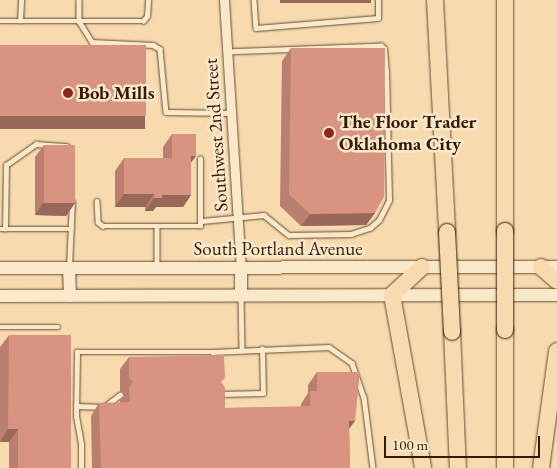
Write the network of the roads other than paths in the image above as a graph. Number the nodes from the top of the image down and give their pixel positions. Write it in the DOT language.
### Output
graph roads {
  1 [pos="21,0"];
  2 [pos="79,0"];
  3 [pos="148,0"];
  4 [pos="224,0"];
  5 [pos="254,0"];
  6 [pos="378,0"];
  7 [pos="435,0"];
  8 [pos="505,0"];
  9 [pos="0,21"];
  10 [pos="20,21"];
  11 [pos="79,21"];
  12 [pos="227,52"];
  13 [pos="231,113"];
  14 [pos="72,152"];
  15 [pos="200,160"];
  16 [pos="72,199"];
  17 [pos="97,201"];
  18 [pos="238,217"];
  19 [pos="202,222"];
  20 [pos="157,226"];
  21 [pos="2,229"];
  22 [pos="72,229"];
  23 [pos="422,266"];
  24 [pos="549,267"];
  25 [pos="0,268"];
  26 [pos="69,268"];
  27 [pos="158,268"];
  28 [pos="241,268"];
  29 [pos="557,281"];
  30 [pos="392,295"];
  31 [pos="557,295"];
  32 [pos="0,296"];
  33 [pos="70,296"];
  34 [pos="241,296"];
  35 [pos="0,326"];
  36 [pos="58,327"];
  37 [pos="262,348"];
  38 [pos="242,349"];
  39 [pos="557,350"];
  40 [pos="120,395"];
  41 [pos="216,395"];
  42 [pos="76,406"];
  43 [pos="81,468"];
  44 [pos="372,468"];
  45 [pos="423,468"];
  46 [pos="458,468"];
  47 [pos="505,468"];
  48 [pos="541,468"];
  1 -- 10 [label="lane"];
  2 -- 11 [label="lane"];
  3 -- 11 [label="lane"];
  4 -- 12 [label="street, Southwest 2nd Street"];
  5 -- 6 [label="lane"];
  7 -- 46 [label="highway, bridge"];
  8 -- 47 [label="highway, bridge"];
  9 -- 10 [label="lane"];
  10 -- 11 [label="lane"];
  11 -- 13 [label="lane"];
  12 -- 13 [label="street, Southwest 2nd Street"];
  12 -- 18 [label="lane"];
  13 -- 18 [label="street, Southwest 2nd Street"];
  14 -- 21 [label="lane"];
  15 -- 19 [label="lane"];
  16 -- 22 [label="lane"];
  17 -- 20 [label="lane"];
  18 -- 19 [label="lane"];
  18 -- 28 [label="street, Southwest 2nd Street"];
  19 -- 20 [label="lane"];
  20 -- 27 [label="lane"];
  21 -- 22 [label="lane"];
  22 -- 26 [label="lane"];
  23 -- 24 [label="main road, South Portland Avenue"];
  23 -- 28 [label="main road, South Portland Avenue"];
  23 -- 30 [label="highway"];
  24 -- 29 [label="highway"];
  25 -- 26 [label="main road, South Portland Avenue"];
  26 -- 27 [label="main road, South Portland Avenue"];
  26 -- 33 [label="main road"];
  27 -- 28 [label="main road, South Portland Avenue"];
  28 -- 34 [label="main road"];
  30 -- 31 [label="main road"];
  30 -- 34 [label="main road"];
  30 -- 45 [label="highway"];
  32 -- 33 [label="main road"];
  33 -- 34 [label="main road"];
  34 -- 38 [label="lane"];
  35 -- 36 [label="lane"];
  37 -- 38 [label="lane"];
  37 -- 41 [label="lane"];
  37 -- 44 [label="lane"];
  38 -- 42 [label="lane"];
  39 -- 48 [label="highway"];
  40 -- 42 [label="lane"];
  42 -- 43 [label="lane"];
}
